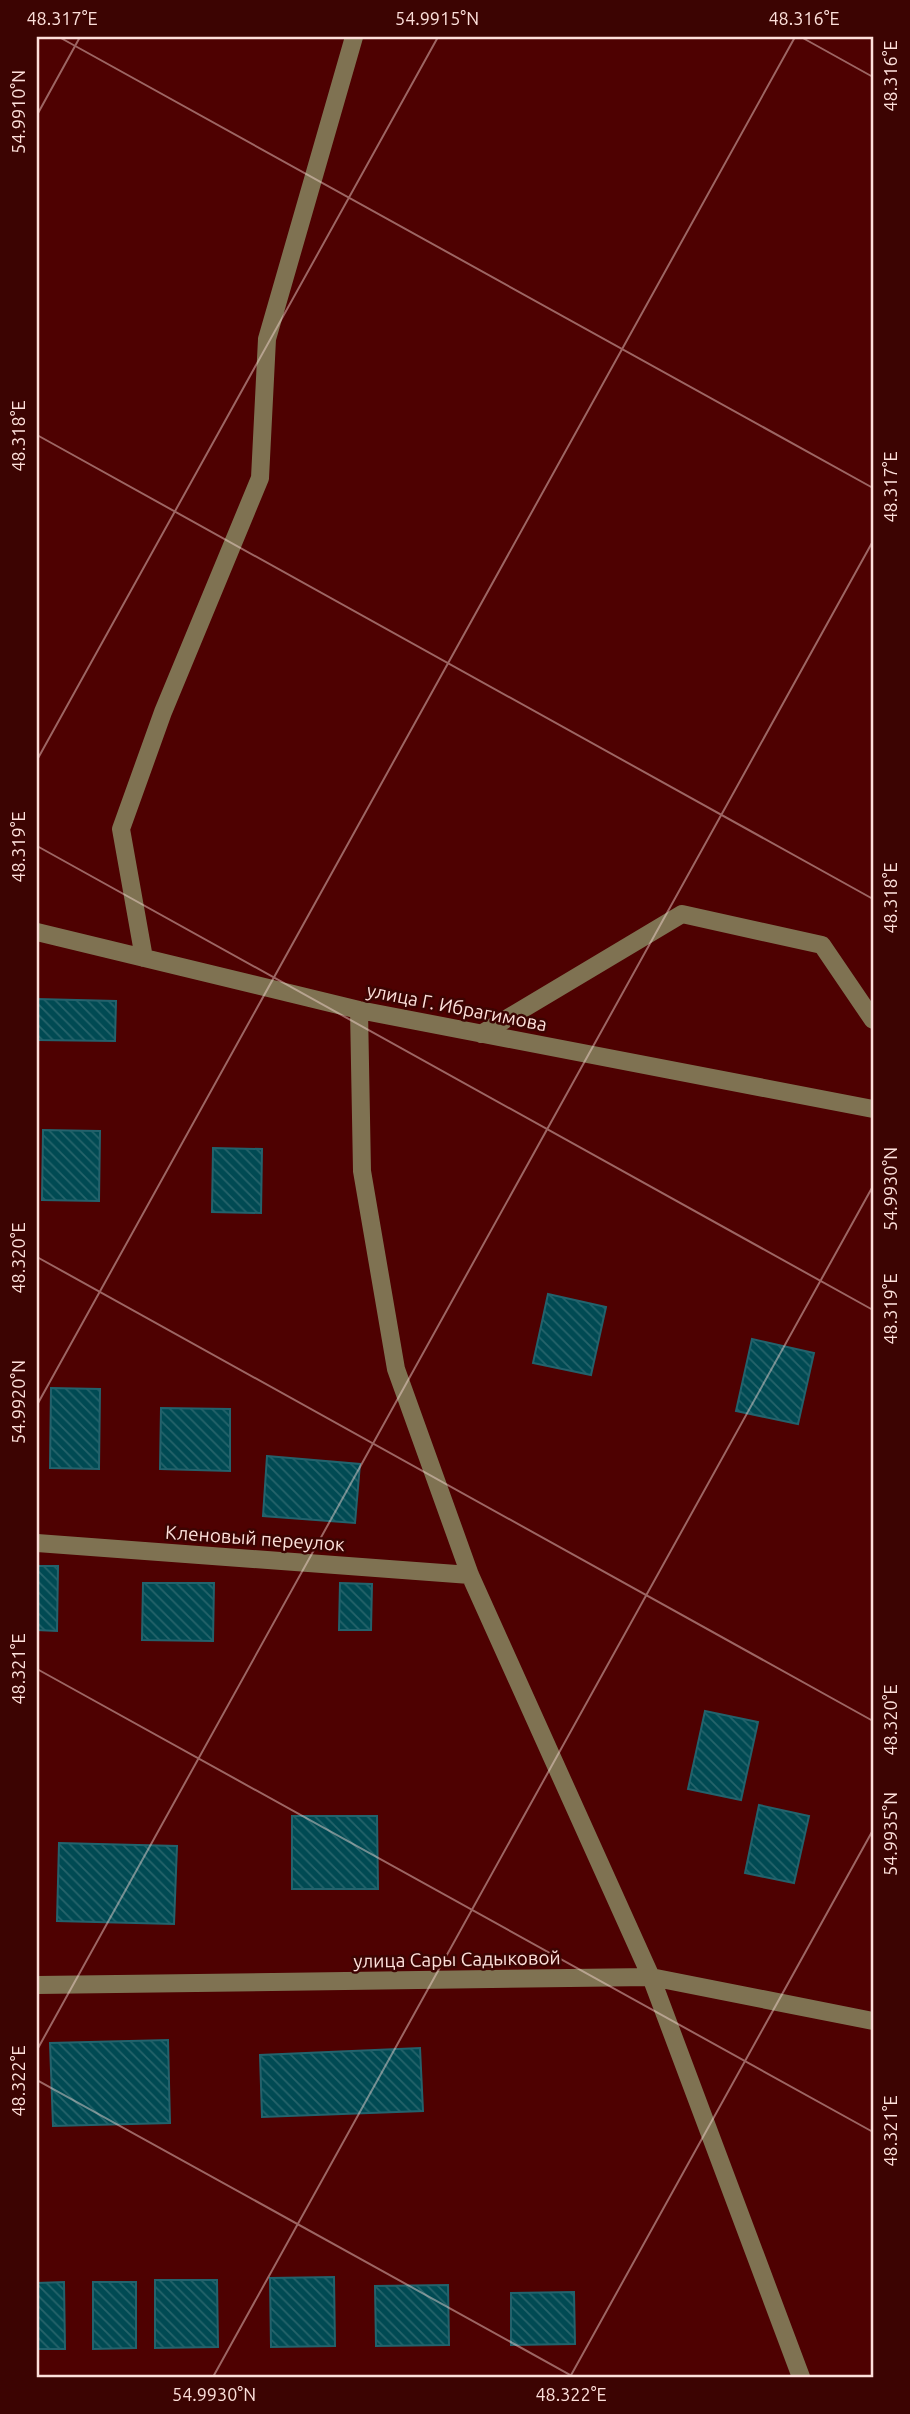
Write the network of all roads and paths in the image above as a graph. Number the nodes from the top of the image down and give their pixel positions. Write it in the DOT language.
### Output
graph roads {
  1 [pos="354,37"];
  2 [pos="37,932"];
  3 [pos="144,958"];
  4 [pos="359,1010"];
  5 [pos="873,1020"];
  6 [pos="481,1034"];
  7 [pos="873,1108"];
  8 [pos="37,1543"];
  9 [pos="470,1575"];
  10 [pos="651,1977"];
  11 [pos="37,1985"];
  12 [pos="873,2021"];
  13 [pos="801,2377"];
  1 -- 3 [label="street"];
  2 -- 3 [label="street, улица Г. Ибрагимова"];
  3 -- 4 [label="street, улица Г. Ибрагимова"];
  4 -- 6 [label="street, улица Г. Ибрагимова"];
  4 -- 9 [label="street"];
  5 -- 6 [label="street"];
  6 -- 7 [label="street, улица Г. Ибрагимова"];
  8 -- 9 [label="street, Кленовый переулок"];
  9 -- 10 [label="street"];
  10 -- 11 [label="street, улица Сары Садыковой"];
  10 -- 12 [label="street, улица Сары Садыковой"];
  10 -- 13 [label="street"];
}
